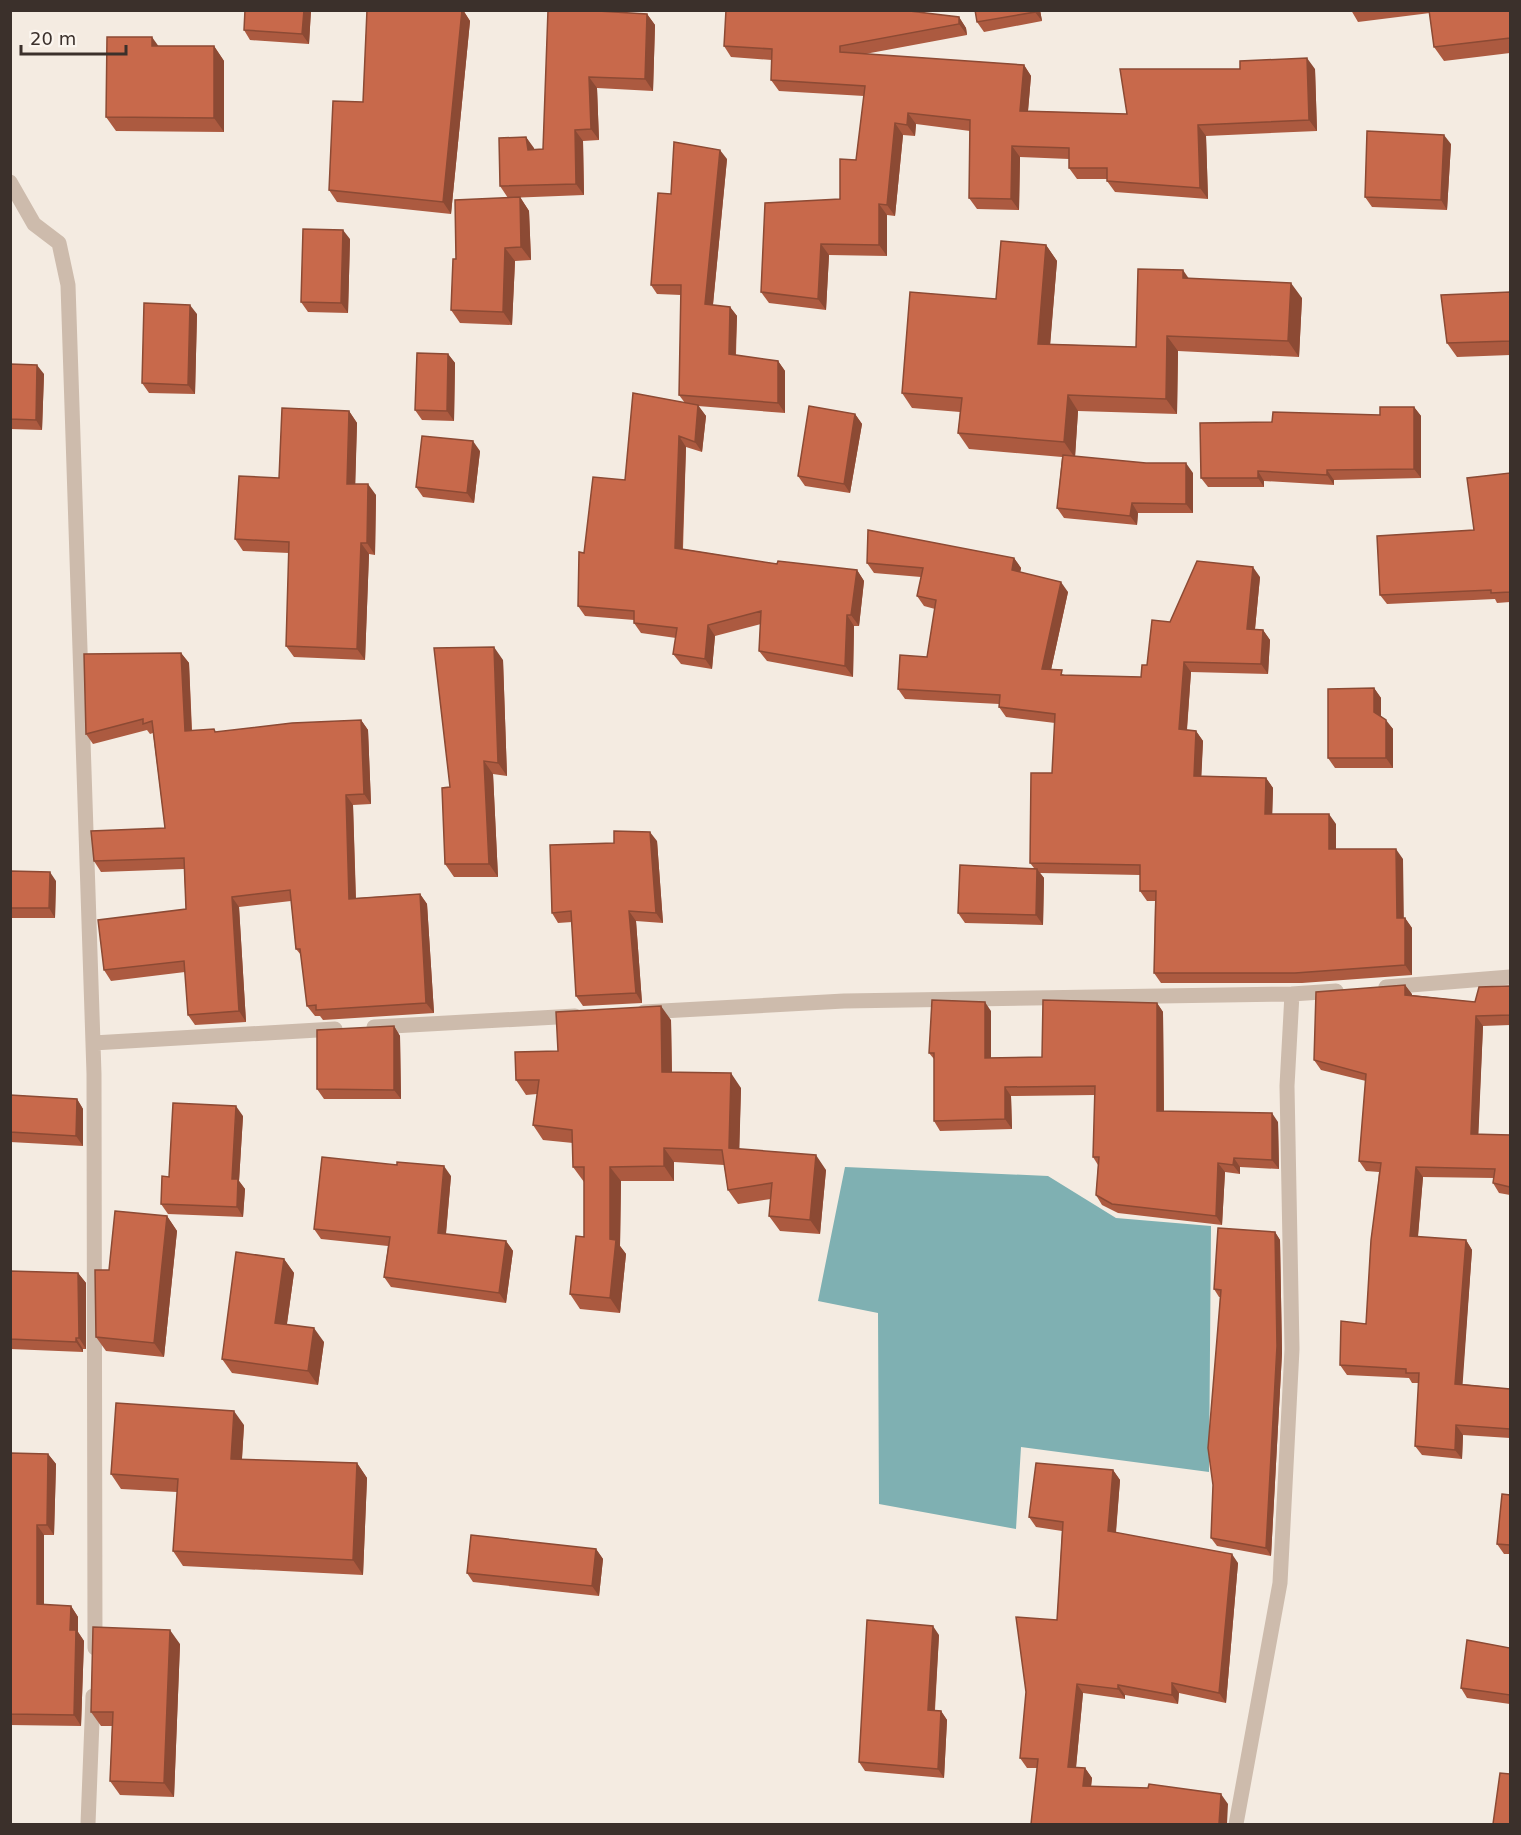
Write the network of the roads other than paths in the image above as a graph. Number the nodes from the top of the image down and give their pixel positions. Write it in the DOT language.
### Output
graph roads {
  1 [pos="10,182"];
  2 [pos="1510,977"];
  3 [pos="1372,988"];
  4 [pos="1349,990"];
  5 [pos="1292,994"];
  6 [pos="630,1013"];
  7 [pos="594,1015"];
  8 [pos="93,1043"];
  9 [pos="95,1658"];
  10 [pos="94,1682"];
  11 [pos="88,1824"];
  12 [pos="1236,1824"];
  1 -- 8 [label="street"];
  2 -- 3 [label="street"];
  4 -- 5 [label="street"];
  5 -- 6 [label="street"];
  5 -- 12 [label="street"];
  7 -- 8 [label="street"];
  8 -- 9 [label="street"];
  10 -- 11 [label="street"];
}
